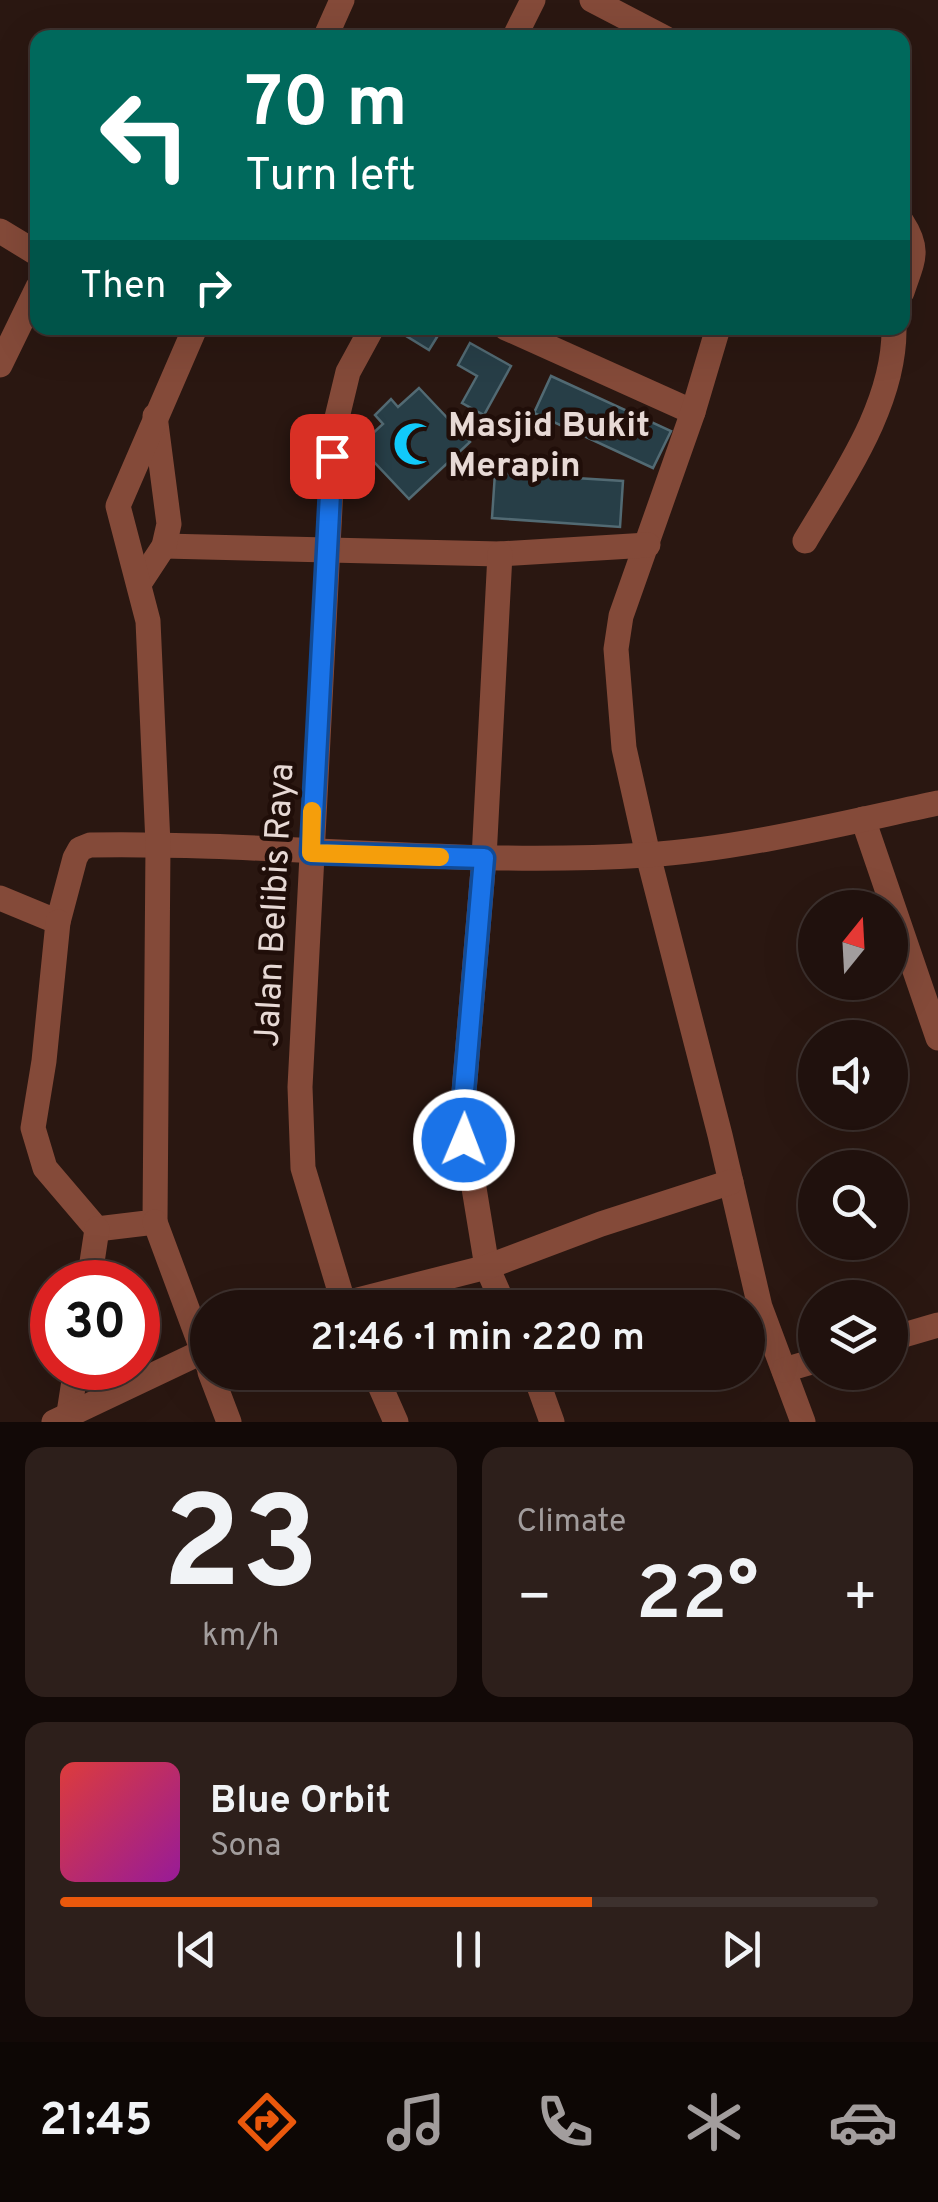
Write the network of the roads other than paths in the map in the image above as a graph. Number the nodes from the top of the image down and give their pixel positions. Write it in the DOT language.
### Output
graph roads {
  1 [pos="342,0"];
  2 [pos="533,0"];
  3 [pos="592,0"];
  4 [pos="329,30"];
  5 [pos="518,30"];
  6 [pos="650,30"];
  7 [pos="0,231"];
  8 [pos="910,233"];
  9 [pos="30,249"];
  10 [pos="910,268"];
  11 [pos="30,303"];
  12 [pos="192,335"];
  13 [pos="368,335"];
  14 [pos="543,335"];
  15 [pos="716,335"];
  16 [pos="894,335"];
  17 [pos="0,365"];
  18 [pos="693,412"];
  19 [pos="156,416"];
  20 [pos="805,541"];
  21 [pos="164,546"];
  22 [pos="648,546"];
  23 [pos="329,551"];
  24 [pos="500,554"];
  25 [pos="139,584"];
  26 [pos="938,803"];
  27 [pos="863,819"];
  28 [pos="158,844"];
  29 [pos="311,853"];
  30 [pos="648,855"];
  31 [pos="484,858"];
  32 [pos="0,898"];
  33 [pos="58,922"];
  34 [pos="938,1038"];
  35 [pos="730,1182"];
  36 [pos="155,1222"];
  37 [pos="97,1230"];
  38 [pos="92,1260"];
  39 [pos="488,1268"];
  40 [pos="334,1290"];
  41 [pos="401,1290"];
  42 [pos="497,1290"];
  43 [pos="750,1290"];
  44 [pos="190,1315"];
  45 [pos="938,1325"];
  46 [pos="765,1331"];
  47 [pos="908,1334"];
  48 [pos="798,1366"];
  49 [pos="190,1367"];
  50 [pos="784,1370"];
  51 [pos="70,1390"];
  52 [pos="218,1390"];
  53 [pos="382,1390"];
  54 [pos="541,1390"];
  55 [pos="62,1417"];
  56 [pos="229,1422"];
  57 [pos="396,1422"];
  58 [pos="552,1422"];
  59 [pos="803,1422"];
  1 -- 4 [label="street"];
  2 -- 5 [label="street"];
  3 -- 6 [label="street"];
  7 -- 9 [label="street"];
  8 -- 10 [label="street"];
  11 -- 17 [label="street"];
  12 -- 19 [label="street"];
  13 -- 23 [label="street, Jalan Belibis Raya"];
  14 -- 18 [label="street"];
  15 -- 18 [label="street"];
  16 -- 20 [label="street"];
  18 -- 22 [label="street"];
  19 -- 21 [label="street"];
  19 -- 25 [label="street"];
  21 -- 23 [label="street"];
  21 -- 25 [label="street"];
  22 -- 24 [label="street"];
  22 -- 30 [label="street"];
  23 -- 24 [label="street"];
  23 -- 29 [label="street, Jalan Belibis Raya"];
  24 -- 31 [label="street"];
  25 -- 28 [label="street"];
  26 -- 27 [label="street"];
  27 -- 30 [label="street"];
  27 -- 34 [label="street"];
  28 -- 29 [label="street"];
  28 -- 33 [label="street"];
  28 -- 36 [label="street"];
  29 -- 31 [label="street"];
  29 -- 40 [label="street, Jalan Belibis Raya"];
  30 -- 31 [label="street"];
  30 -- 35 [label="street"];
  31 -- 39 [label="street"];
  32 -- 33 [label="street"];
  33 -- 37 [label="street"];
  35 -- 39 [label="street"];
  35 -- 43 [label="street"];
  36 -- 37 [label="street"];
  36 -- 44 [label="street"];
  37 -- 38 [label="street"];
  39 -- 41 [label="street"];
  39 -- 42 [label="street"];
  45 -- 47 [label="street"];
  46 -- 50 [label="street"];
  48 -- 50 [label="street"];
  49 -- 55 [label="street"];
  50 -- 59 [label="street"];
  51 -- 55 [label="street"];
  52 -- 56 [label="street"];
  53 -- 57 [label="street"];
  54 -- 58 [label="street"];
}
